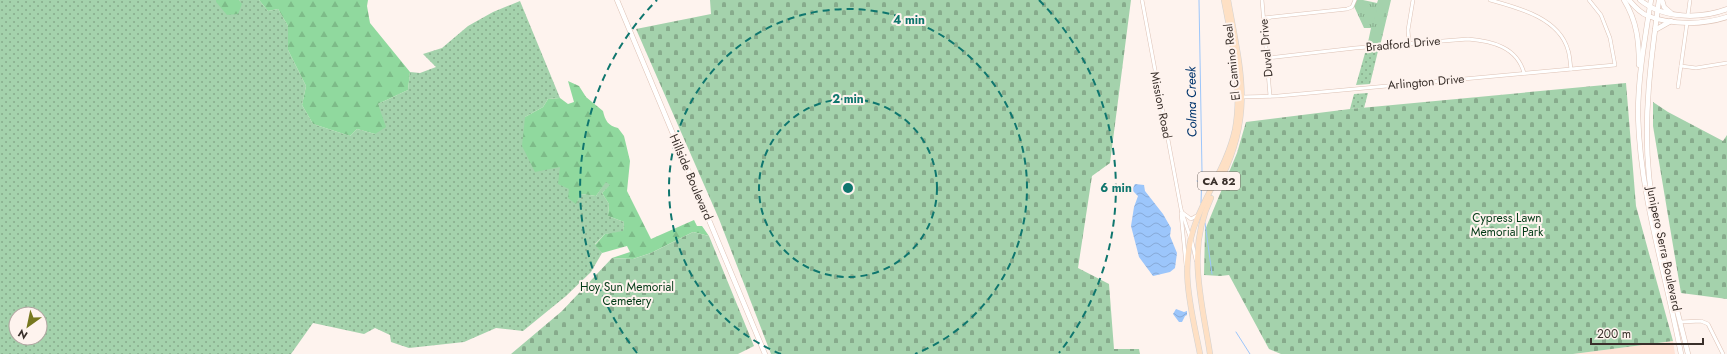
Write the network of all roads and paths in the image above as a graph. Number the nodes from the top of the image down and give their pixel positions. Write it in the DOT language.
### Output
graph roads {
  1 [pos="617,0"];
  2 [pos="1142,0"];
  3 [pos="1224,0"];
  4 [pos="1228,0"];
  5 [pos="1262,0"];
  6 [pos="1355,0"];
  7 [pos="1413,0"];
  8 [pos="1490,0"];
  9 [pos="1589,0"];
  10 [pos="1624,0"];
  11 [pos="1629,0"];
  12 [pos="1640,0"];
  13 [pos="1651,0"];
  14 [pos="1660,0"];
  15 [pos="1690,0"];
  16 [pos="1650,7"];
  17 [pos="1727,9"];
  18 [pos="1658,10"];
  19 [pos="1673,14"];
  20 [pos="1688,15"];
  21 [pos="1648,16"];
  22 [pos="1727,17"];
  23 [pos="1264,18"];
  24 [pos="1657,18"];
  25 [pos="1671,21"];
  26 [pos="1687,23"];
  27 [pos="1655,30"];
  28 [pos="1409,44"];
  29 [pos="1267,58"];
  30 [pos="1727,62"];
  31 [pos="1681,66"];
  32 [pos="1571,69"];
  33 [pos="1524,73"];
  34 [pos="1639,78"];
  35 [pos="1678,87"];
  36 [pos="1270,96"];
  37 [pos="1240,97"];
  38 [pos="1181,210"];
  39 [pos="1200,214"];
  40 [pos="1191,240"];
  41 [pos="1197,266"];
  42 [pos="1186,272"];
  43 [pos="1680,322"];
  44 [pos="765,354"];
  45 [pos="1200,354"];
  46 [pos="1210,354"];
  47 [pos="1680,354"];
  48 [pos="1688,354"];
  49 [pos="1723,354"];
  1 -- 44 [label="main road, Hillside Boulevard"];
  2 -- 38 [label="street, Mission Road"];
  3 -- 37 [label="main road, El Camino Real / CA 82"];
  4 -- 37 [label="main road, El Camino Real / CA 82"];
  5 -- 23 [label="street, Duval Drive"];
  6 -- 23 [label="street"];
  7 -- 28 [label="street"];
  8 -- 32 [label="street"];
  9 -- 32 [label="street, Arlington Drive"];
  10 -- 34 [label="main road"];
  11 -- 21 [label="main road"];
  12 -- 16 [label="main road"];
  13 -- 16 [label="main road, Junipero Serra Boulevard"];
  14 -- 18 [label="main road, Junipero Serra Boulevard"];
  14 -- 19 [label="main road"];
  15 -- 20 [label="street"];
  16 -- 18 [label="main road"];
  16 -- 21 [label="main road, Junipero Serra Boulevard"];
  17 -- 20 [label="main road"];
  18 -- 19 [label="main road"];
  18 -- 24 [label="main road, Junipero Serra Boulevard"];
  19 -- 20 [label="main road"];
  21 -- 24 [label="main road"];
  21 -- 34 [label="main road, Junipero Serra Boulevard"];
  22 -- 26 [label="main road"];
  23 -- 29 [label="street, Duval Drive"];
  24 -- 25 [label="main road"];
  24 -- 27 [label="main road, Junipero Serra Boulevard"];
  25 -- 26 [label="main road"];
  25 -- 27 [label="main road"];
  26 -- 31 [label="street"];
  27 -- 43 [label="main road, Junipero Serra Boulevard"];
  28 -- 29 [label="street, Bradford Drive"];
  28 -- 33 [label="street, Bradford Drive"];
  29 -- 36 [label="street, Duval Drive"];
  30 -- 31 [label="street"];
  31 -- 35 [label="street"];
  32 -- 33 [label="street, Arlington Drive"];
  33 -- 36 [label="street, Arlington Drive"];
  34 -- 47 [label="main road, Junipero Serra Boulevard"];
  36 -- 37 [label="street, Arlington Drive"];
  37 -- 39 [label="main road, El Camino Real / CA 82"];
  37 -- 41 [label="main road, El Camino Real / CA 82"];
  38 -- 39 [label="street"];
  38 -- 40 [label="street, Mission Road"];
  38 -- 42 [label="street, Mission Road"];
  39 -- 40 [label="main road, El Camino Real / CA 82"];
  40 -- 41 [label="street, Mission Road"];
  40 -- 42 [label="main road, El Camino Real / CA 82"];
  41 -- 46 [label="main road, El Camino Real / CA 82"];
  42 -- 45 [label="main road, El Camino Real / CA 82"];
  43 -- 48 [label="main road, Junipero Serra Boulevard"];
  43 -- 49 [label="street"];
}
